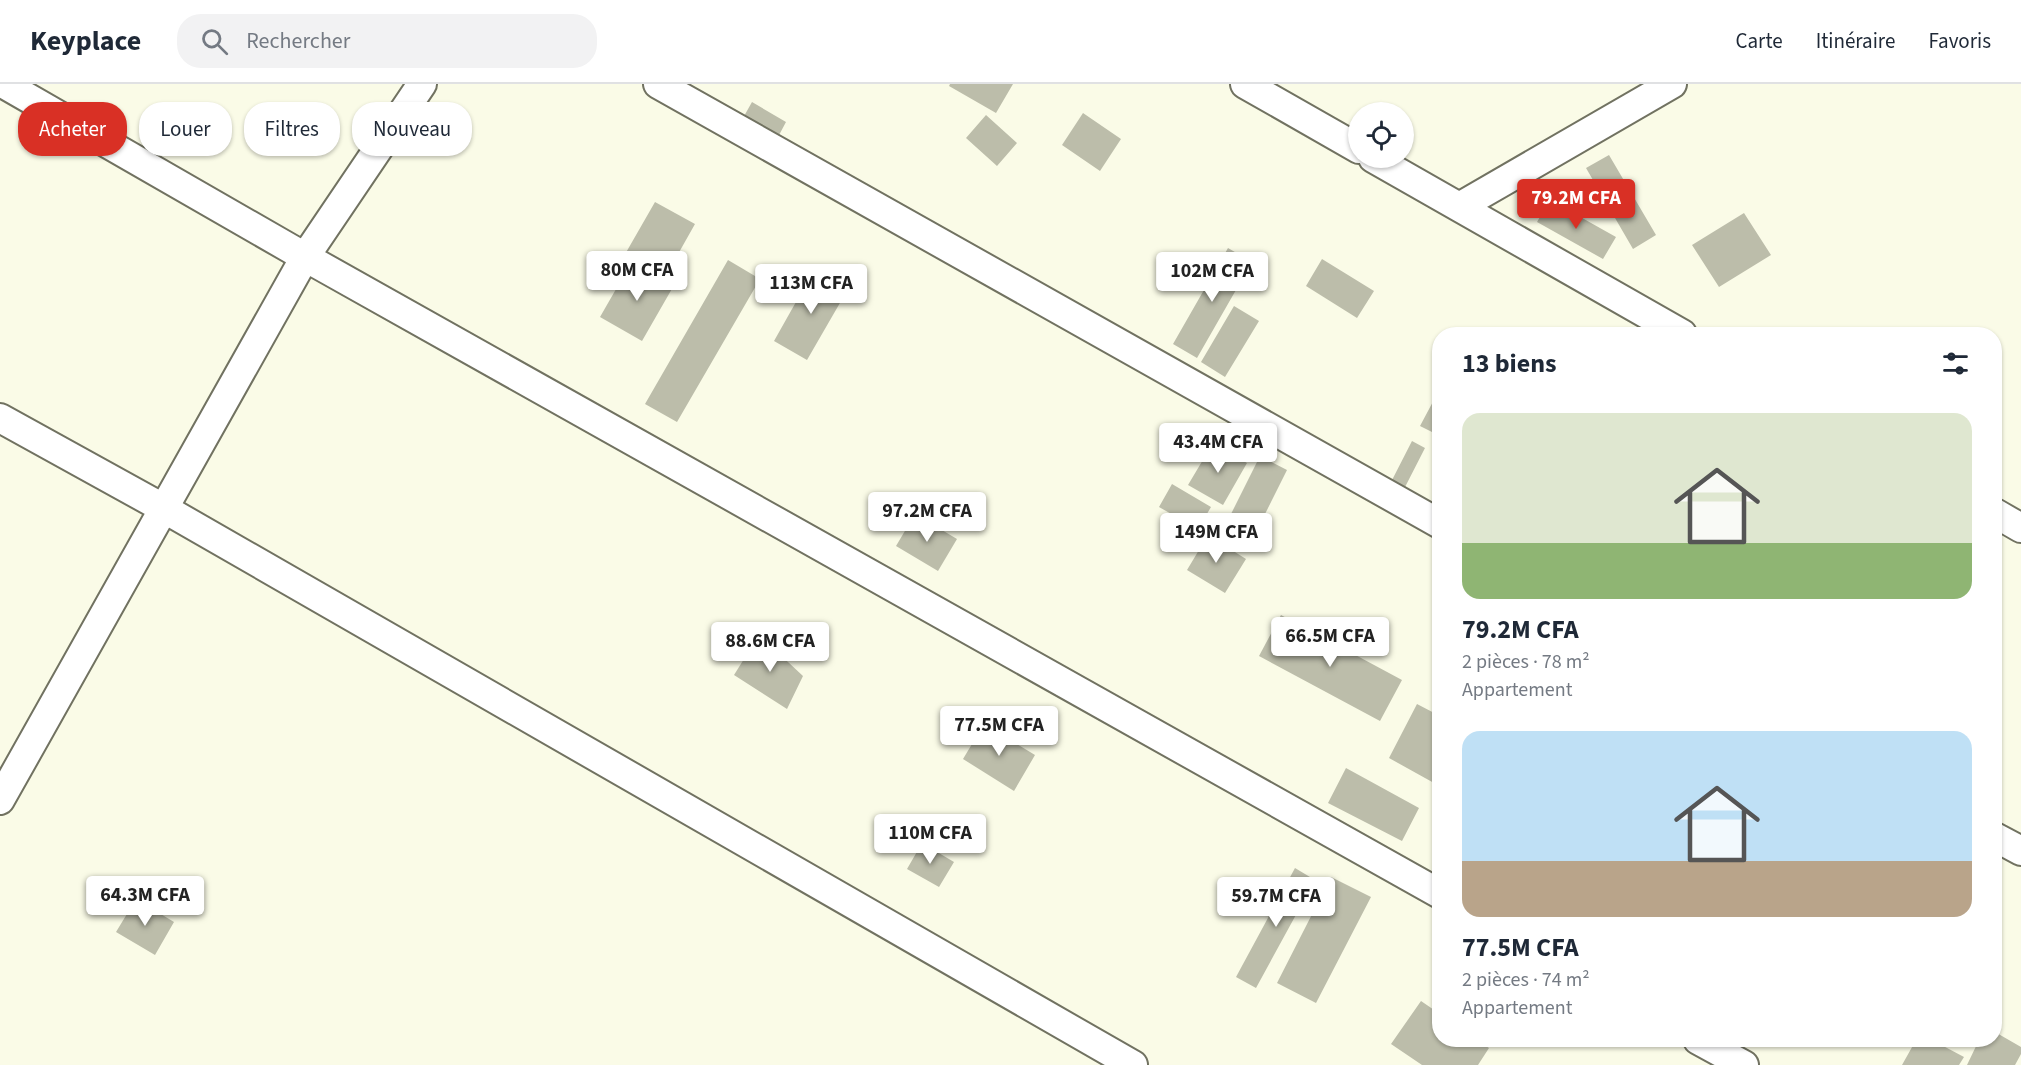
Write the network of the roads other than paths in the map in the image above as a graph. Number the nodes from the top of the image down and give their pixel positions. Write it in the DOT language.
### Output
graph roads {
  1 [pos="4,84"];
  2 [pos="422,84"];
  3 [pos="658,84"];
  4 [pos="1245,84"];
  5 [pos="1672,84"];
  6 [pos="1348,143"];
  7 [pos="1391,168"];
  8 [pos="1459,207"];
  9 [pos="305,257"];
  10 [pos="1670,327"];
  11 [pos="0,418"];
  12 [pos="164,508"];
  13 [pos="2002,517"];
  14 [pos="1432,519"];
  15 [pos="2021,528"];
  16 [pos="2,789"];
  17 [pos="2002,841"];
  18 [pos="2021,851"];
  19 [pos="1432,890"];
  20 [pos="1711,1047"];
  21 [pos="1132,1065"];
  22 [pos="1744,1065"];
  1 -- 9 [label="street"];
  2 -- 9 [label="street"];
  3 -- 14 [label="street"];
  4 -- 6 [label="street"];
  5 -- 8 [label="street"];
  7 -- 8 [label="street"];
  8 -- 10 [label="street"];
  9 -- 12 [label="street"];
  9 -- 19 [label="street"];
  11 -- 12 [label="street"];
  12 -- 16 [label="street"];
  12 -- 21 [label="street"];
  13 -- 15 [label="street"];
  17 -- 18 [label="street"];
  20 -- 22 [label="street"];
}
